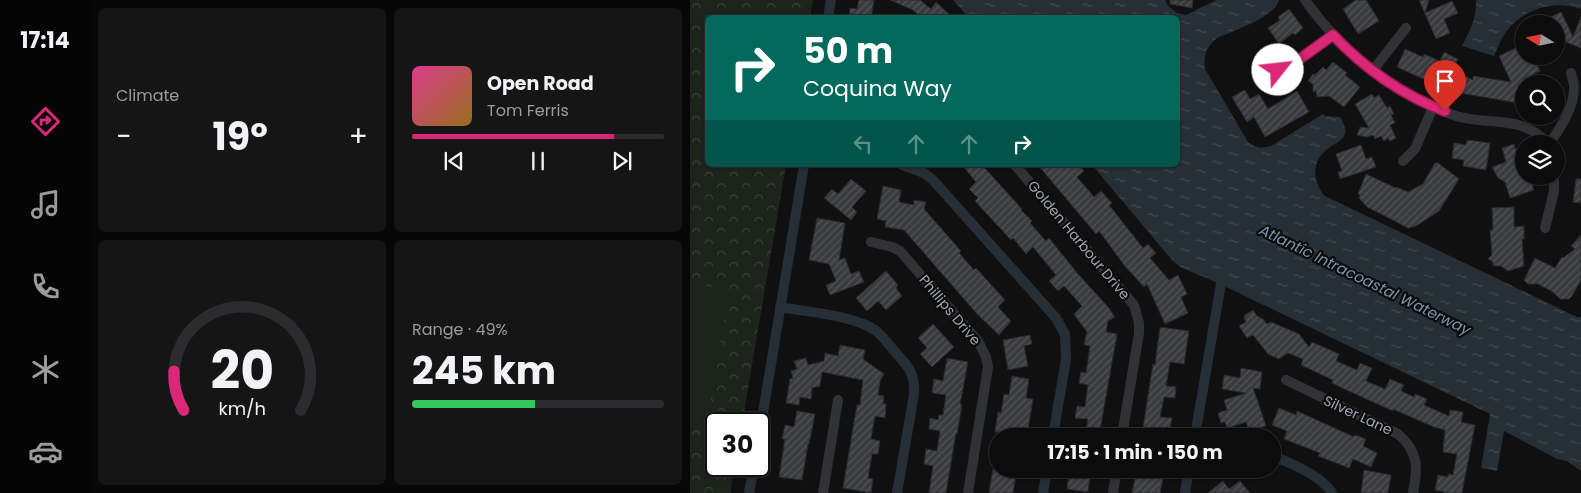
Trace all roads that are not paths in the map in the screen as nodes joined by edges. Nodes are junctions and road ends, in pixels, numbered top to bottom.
1 (1304, 0) edge
2 (1406, 28) dead end
3 (1333, 35) junction
4 (1278, 70) dead end
5 (1373, 70) junction
6 (1571, 73) dead end
7 (1434, 107) junction
8 (1539, 135) edge
9 (1554, 135) edge
10 (1404, 161) dead end
11 (1017, 167) edge
12 (1554, 185) edge
13 (1545, 228) dead end
14 (871, 242) dead end
15 (1286, 380) dead end
16 (838, 400) dead end
17 (1123, 428) edge
18 (1116, 478) edge
19 (823, 493) edge
20 (968, 493) edge
21 (1113, 493) edge
22 (1413, 493) edge

1 - 3 street
2 - 5 street
3 - 4 street
3 - 5 street
5 - 7 street
6 - 9 street
7 - 8 street
7 - 10 street
11 - 17 street, Golden Harbour Drive
12 - 13 street
14 - 20 street, Phillips Drive
15 - 22 street, Silver Lane
16 - 19 street
18 - 21 street

